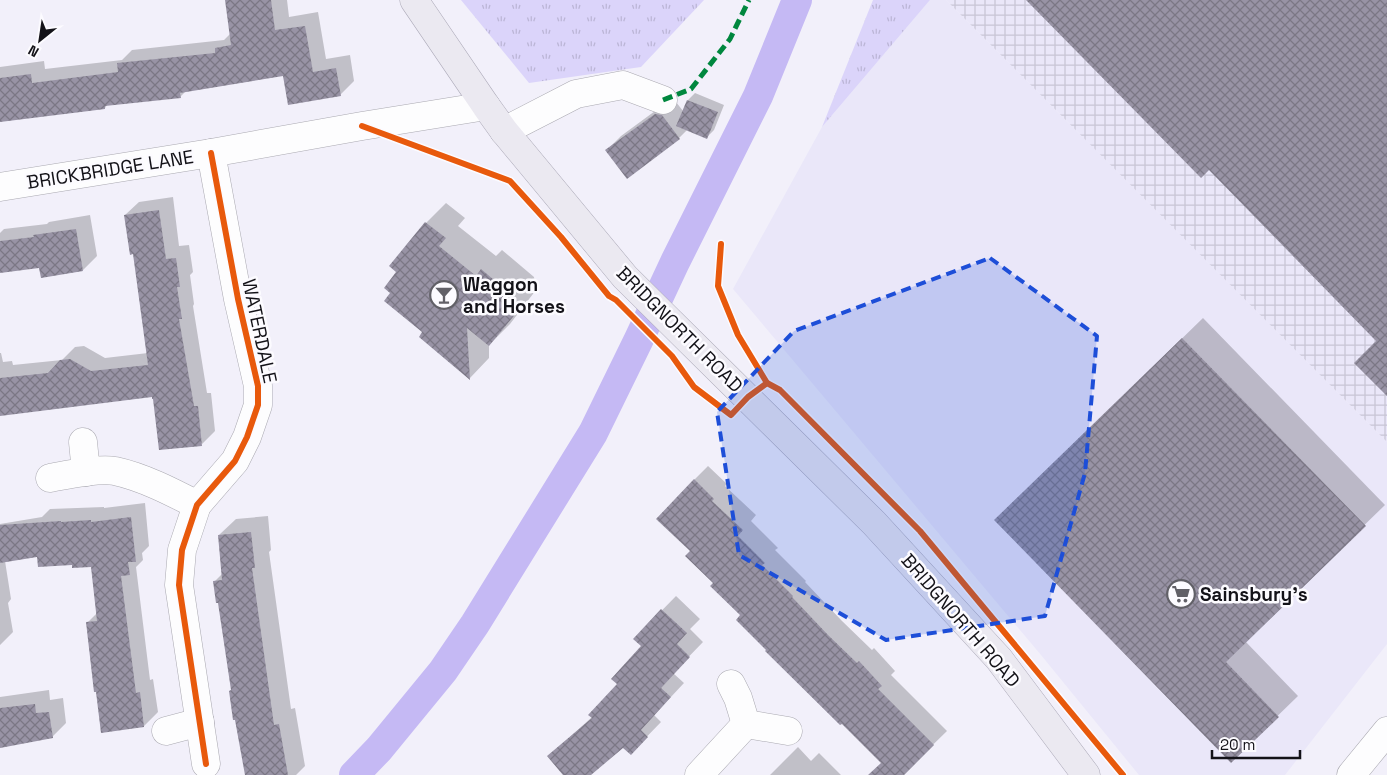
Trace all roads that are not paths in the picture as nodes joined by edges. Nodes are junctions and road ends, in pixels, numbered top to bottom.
1 (414, 0) edge
2 (663, 100) dead end
3 (486, 106) junction
4 (504, 131) junction
5 (211, 154) junction
6 (0, 187) edge
7 (83, 442) dead end
8 (86, 472) junction
9 (50, 478) dead end
10 (197, 505) junction
11 (731, 684) dead end
12 (200, 722) junction
13 (746, 724) junction
14 (166, 731) dead end
15 (1387, 731) edge
16 (788, 732) dead end
17 (206, 764) dead end
18 (699, 775) edge
19 (1086, 775) edge
20 (1351, 775) edge

1 - 3 main road, BRIDGNORTH ROAD
2 - 4 street
3 - 4 main road, BRIDGNORTH ROAD
3 - 5 street, BRICKBRIDGE LANE
4 - 19 main road, BRIDGNORTH ROAD
5 - 6 street, BRICKBRIDGE LANE
5 - 10 street, WATERDALE
7 - 8 street
8 - 9 street
8 - 10 street
10 - 12 street, WATERDALE
11 - 13 street
12 - 14 street
12 - 17 street, WATERDALE
13 - 16 street
13 - 18 street
15 - 20 street

